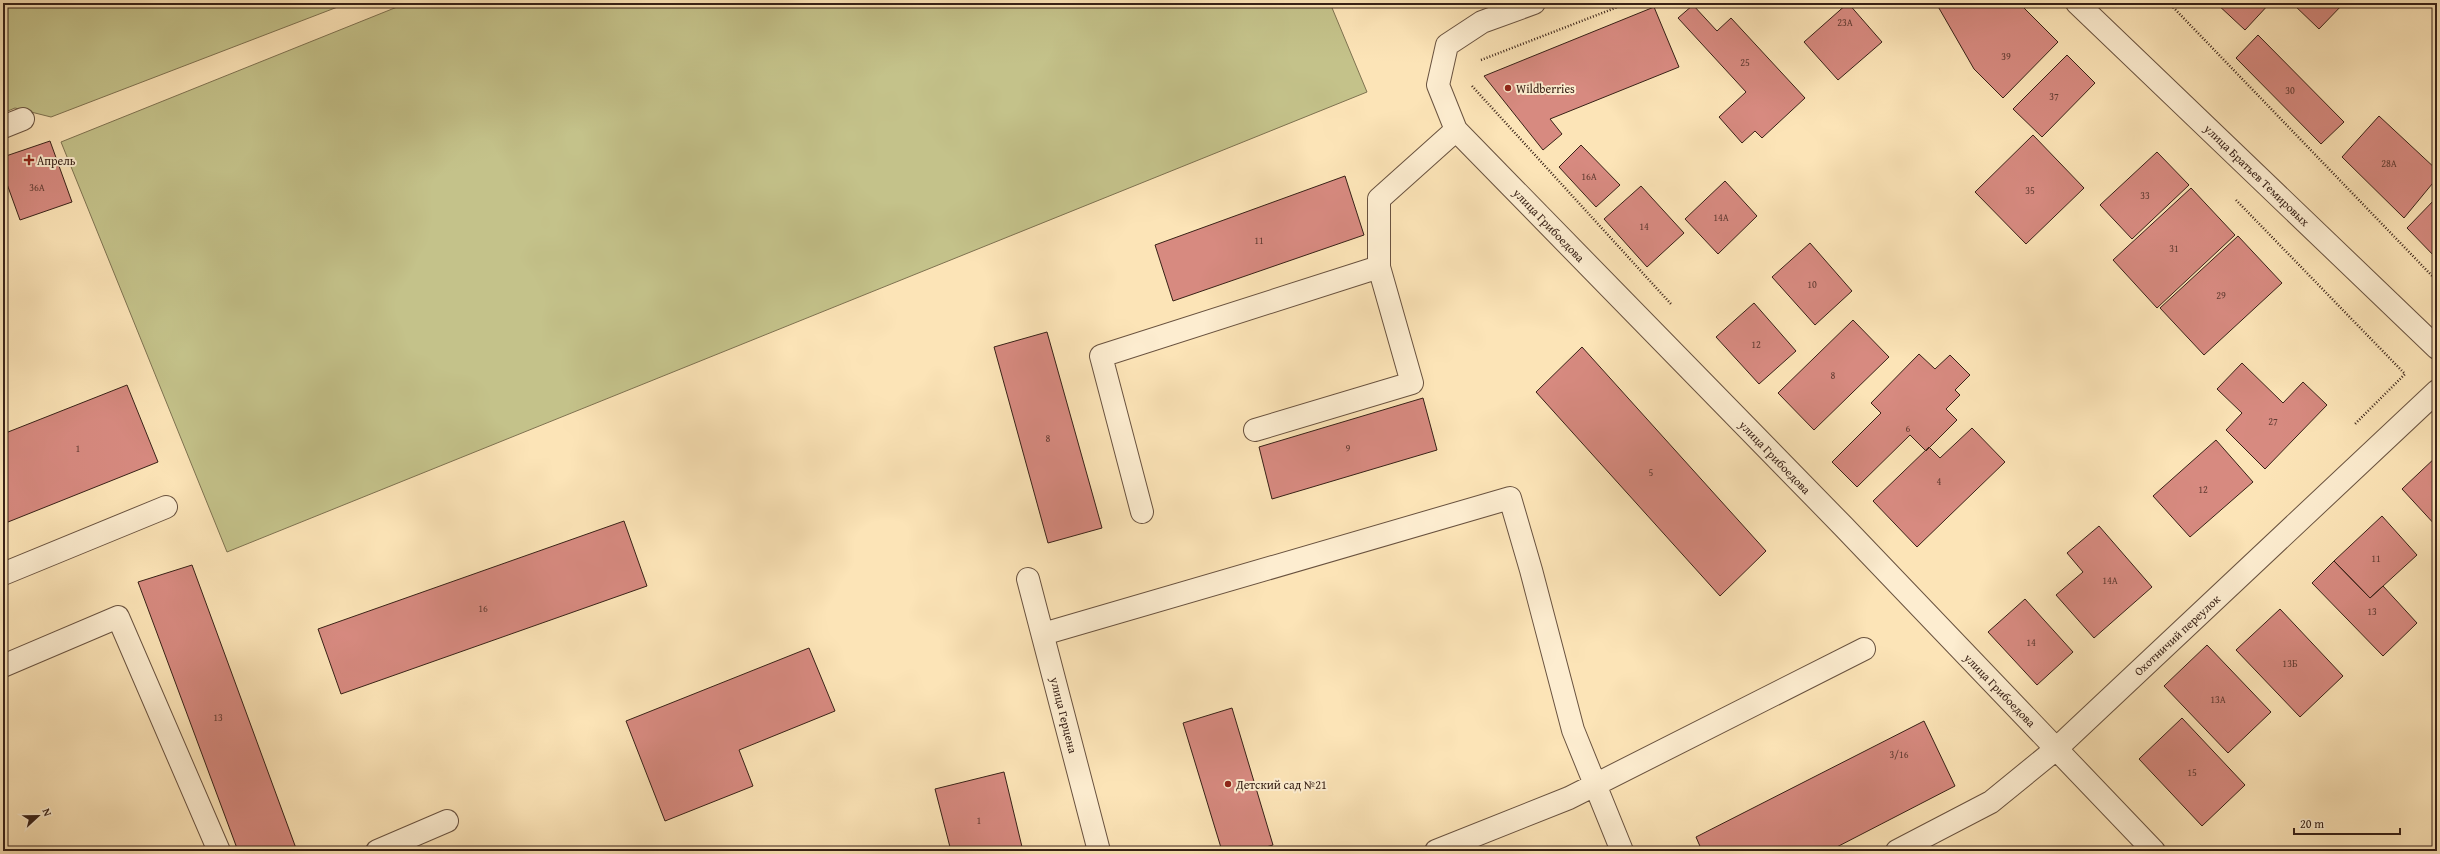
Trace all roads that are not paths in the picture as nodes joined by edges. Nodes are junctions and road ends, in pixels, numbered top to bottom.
1 (1534, 3) edge
2 (2077, 3) edge
3 (1456, 130) junction
4 (1379, 266) junction
5 (2437, 348) edge
6 (2437, 391) edge
7 (1255, 430) dead end
8 (166, 507) dead end
9 (1142, 512) dead end
10 (3, 574) edge
11 (1028, 579) dead end
12 (1043, 634) junction
13 (1864, 649) dead end
14 (3, 666) edge
15 (2056, 749) junction
16 (1595, 786) junction
17 (447, 821) dead end
18 (219, 851) edge
19 (377, 851) edge
20 (1099, 851) edge
21 (1436, 851) edge
22 (1622, 851) edge
23 (1897, 851) edge
24 (2154, 851) edge

1 - 3 street, улица Грибоедова
2 - 5 street, улица Братьев Темировых
3 - 4 street
3 - 15 street, улица Грибоедова
4 - 7 street
4 - 9 street
6 - 15 street, Охотничий переулок
8 - 10 street
11 - 12 street, улица Герцена
12 - 16 street
12 - 20 street, улица Герцена
13 - 16 street
14 - 18 street
15 - 23 street, Охотничий переулок
15 - 24 street, улица Грибоедова
16 - 21 street
16 - 22 street
17 - 19 street

